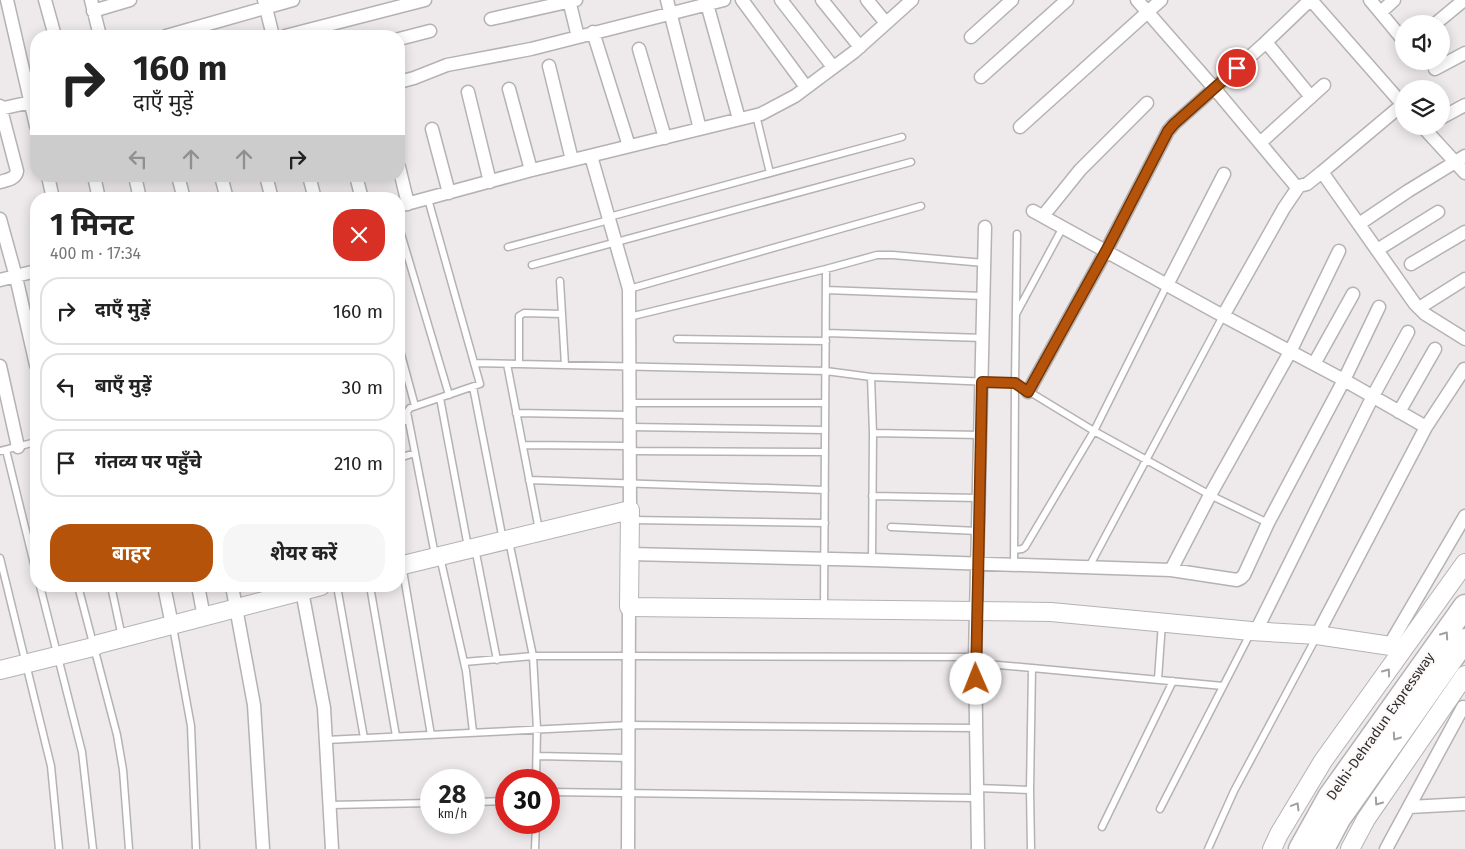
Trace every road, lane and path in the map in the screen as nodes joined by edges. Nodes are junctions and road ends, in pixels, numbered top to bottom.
1 (7, 0) edge
2 (45, 0) edge
3 (130, 0) edge
4 (293, 0) edge
5 (424, 0) edge
6 (572, 0) edge
7 (667, 0) edge
8 (724, 0) edge
9 (742, 0) edge
10 (781, 0) edge
11 (822, 0) edge
12 (867, 0) edge
13 (1012, 0) edge
14 (1067, 0) edge
15 (1136, 0) edge
16 (1161, 0) edge
17 (1370, 0) edge
18 (1394, 0) edge
19 (1464, 0) edge
20 (910, 1) edge
21 (1315, 1) edge
22 (265, 4) edge
23 (707, 4) junction
24 (92, 5) edge
25 (1147, 12) junction
26 (1381, 12) junction
27 (670, 14) junction
28 (1446, 15) edge
29 (491, 20) dead end
30 (886, 23) junction
31 (53, 30) edge
32 (98, 30) edge
33 (185, 30) edge
34 (272, 30) edge
35 (308, 30) edge
36 (1395, 30) edge
37 (430, 31) dead end
38 (593, 32) junction
39 (405, 37) edge
40 (578, 37) junction
41 (971, 37) dead end
42 (1266, 42) junction
43 (860, 47) junction
44 (639, 49) dead end
45 (1465, 53) edge
46 (1450, 61) edge
47 (549, 66) dead end
48 (833, 67) junction
49 (981, 77) dead end
50 (405, 80) edge
51 (1324, 85) dead end
52 (806, 87) junction
53 (1214, 88) junction
54 (509, 89) dead end
55 (468, 92) dead end
56 (1395, 96) edge
57 (1311, 97) junction
58 (30, 98) edge
59 (30, 102) edge
60 (1147, 103) dead end
61 (1465, 105) edge
62 (0, 108) edge
63 (1395, 112) edge
64 (1450, 113) edge
65 (756, 115) junction
66 (738, 120) junction
67 (1020, 127) dead end
68 (432, 129) dead end
69 (700, 129) junction
70 (1432, 135) edge
71 (665, 138) junction
72 (902, 138) dead end
73 (1260, 143) junction
74 (629, 146) junction
75 (591, 156) junction
76 (1460, 159) edge
77 (572, 160) junction
78 (910, 162) dead end
79 (531, 170) junction
80 (1322, 172) junction
81 (770, 173) junction
82 (1224, 174) dead end
83 (1465, 174) edge
84 (0, 182) edge
85 (490, 182) junction
86 (1299, 186) junction
87 (449, 193) junction
88 (428, 199) junction
89 (405, 205) edge
90 (921, 206) dead end
91 (1438, 212) dead end
92 (0, 219) edge
93 (609, 219) junction
94 (1360, 224) junction
95 (985, 227) dead end
96 (1063, 227) junction
97 (1465, 232) edge
98 (1018, 234) dead end
99 (616, 242) junction
100 (405, 246) edge
101 (508, 247) dead end
102 (1377, 250) junction
103 (1106, 251) junction
104 (1339, 251) dead end
105 (984, 263) junction
106 (1411, 264) dead end
107 (532, 265) dead end
108 (826, 269) junction
109 (30, 273) edge
110 (16, 277) junction
111 (1465, 279) edge
112 (0, 280) edge
113 (560, 281) dead end
114 (1168, 285) junction
115 (629, 289) junction
116 (826, 290) junction
117 (1352, 294) dead end
118 (983, 296) junction
119 (1379, 307) dead end
120 (1419, 308) junction
121 (562, 314) junction
122 (1016, 315) junction
123 (1223, 316) junction
124 (629, 317) junction
125 (1408, 332) dead end
126 (826, 333) junction
127 (982, 338) junction
128 (30, 339) edge
129 (677, 339) dead end
130 (1465, 339) edge
131 (826, 341) junction
132 (1435, 349) dead end
133 (1290, 352) junction
134 (474, 363) junction
135 (507, 364) junction
136 (518, 364) junction
137 (1314, 364) junction
138 (564, 365) junction
139 (0, 366) edge
140 (629, 366) junction
141 (405, 368) edge
142 (1464, 369) dead end
143 (826, 370) junction
144 (871, 377) junction
145 (1344, 380) junction
146 (982, 382) junction
147 (1015, 383) junction
148 (473, 387) junction
149 (1028, 392) junction
150 (449, 395) junction
151 (1373, 396) junction
152 (440, 398) junction
153 (826, 403) junction
154 (416, 406) junction
155 (1399, 412) junction
156 (516, 413) junction
157 (630, 415) junction
158 (408, 420) junction
159 (405, 421) edge
160 (1426, 427) junction
161 (825, 430) junction
162 (1094, 431) junction
163 (873, 433) junction
164 (980, 434) junction
165 (30, 444) edge
166 (523, 445) junction
167 (630, 448) junction
168 (8, 449) edge
169 (415, 452) junction
170 (825, 452) junction
171 (405, 456) edge
172 (1146, 460) junction
173 (529, 480) junction
174 (630, 483) junction
175 (825, 490) junction
176 (1210, 495) junction
177 (872, 496) junction
178 (979, 498) junction
179 (630, 515) junction
180 (1465, 516) edge
181 (825, 523) junction
182 (1268, 523) junction
183 (891, 528) dead end
184 (978, 531) junction
185 (539, 532) junction
186 (506, 540) junction
187 (30, 546) edge
188 (472, 548) junction
189 (1014, 550) junction
190 (630, 554) junction
191 (438, 556) junction
192 (0, 558) edge
193 (824, 559) junction
194 (872, 560) junction
195 (1465, 563) edge
196 (405, 564) edge
197 (978, 564) junction
198 (1014, 565) junction
199 (1089, 567) junction
200 (1171, 570) junction
201 (405, 588) edge
202 (41, 592) edge
203 (79, 592) edge
204 (112, 592) edge
205 (165, 592) edge
206 (199, 592) edge
207 (233, 592) edge
208 (288, 592) edge
209 (303, 592) edge
210 (338, 592) edge
211 (371, 592) edge
212 (1465, 606) edge
213 (629, 607) junction
214 (236, 608) junction
215 (824, 609) junction
216 (977, 612) junction
217 (204, 617) junction
218 (1162, 622) junction
219 (172, 625) junction
220 (1254, 631) junction
221 (1318, 635) junction
222 (122, 638) junction
223 (1465, 640) edge
224 (1397, 646) junction
225 (93, 647) junction
226 (57, 655) junction
227 (533, 656) junction
228 (629, 656) junction
229 (497, 660) junction
230 (975, 660) junction
231 (464, 662) junction
232 (26, 664) junction
233 (1032, 668) junction
234 (0, 670) edge
235 (1465, 675) edge
236 (1158, 679) junction
237 (1173, 681) junction
238 (1223, 686) junction
239 (1459, 705) edge
240 (629, 725) junction
241 (976, 728) junction
242 (537, 729) junction
243 (473, 732) junction
244 (431, 735) junction
245 (396, 736) junction
246 (364, 738) junction
247 (326, 740) junction
248 (537, 756) junction
249 (629, 758) junction
250 (536, 769) edge
251 (1030, 790) junction
252 (560, 792) edge
253 (628, 793) junction
254 (977, 793) junction
255 (420, 803) edge
256 (1465, 804) edge
257 (330, 805) junction
258 (1409, 808) junction
259 (1160, 809) dead end
260 (1102, 827) dead end
261 (536, 834) edge
262 (58, 849) edge
263 (92, 849) edge
264 (129, 849) edge
265 (196, 849) edge
266 (263, 849) edge
267 (332, 849) edge
268 (535, 849) edge
269 (628, 849) edge
270 (978, 849) edge
271 (1031, 849) edge
272 (1208, 849) edge
273 (1272, 849) edge
274 (1300, 849) edge
275 (1323, 849) edge
276 (1350, 849) edge
277 (1386, 849) edge

1 - 58 street
2 - 31 street
3 - 24 street
4 - 22 street
5 - 35 street
6 - 29 street
6 - 40 street
7 - 27 street
8 - 23 street
9 - 52 street
10 - 48 street
11 - 43 street
12 - 30 street
13 - 41 street
14 - 49 street
15 - 25 street
16 - 25 street
17 - 26 street
18 - 26 street
19 - 28 street
20 - 30 street
21 - 42 street
21 - 56 street
22 - 33 street
22 - 34 street
23 - 27 street
23 - 66 street
24 - 32 street
25 - 53 street
25 - 67 street
26 - 36 street
27 - 38 street
27 - 69 street
30 - 43 street
37 - 39 street
38 - 40 street
38 - 74 street
40 - 50 street
42 - 53 street
42 - 57 street
43 - 48 street
44 - 71 street
45 - 46 street
47 - 77 street
48 - 52 street
51 - 57 street
52 - 65 street
53 - 73 street
53 - 103 street
54 - 79 street
55 - 85 street
57 - 73 street
59 - 62 street
60 - 96 street
61 - 64 street
62 - 84 street
63 - 80 street
65 - 66 street
65 - 81 lane
66 - 69 street
68 - 87 street
69 - 71 street
70 - 76 street
71 - 74 street
72 - 81 lane
73 - 86 street
74 - 75 street
75 - 77 street
75 - 93 street
76 - 83 street
76 - 94 street
77 - 79 street
78 - 99 lane
79 - 85 street
80 - 86 street
80 - 94 street
81 - 93 lane
82 - 114 street
85 - 87 street
86 - 123 street
87 - 88 street
88 - 89 street
88 - 134 lane
90 - 115 lane
91 - 102 street
92 - 110 street
93 - 99 street
93 - 101 lane
94 - 102 street
95 - 105 street
96 - 103 street
96 - 122 lane
97 - 106 street
98 - 122 lane
99 - 107 lane
99 - 115 street
100 - 150 lane
102 - 120 street
103 - 114 street
103 - 149 street
104 - 133 street
105 - 108 lane
105 - 118 street
108 - 116 lane
108 - 124 lane
109 - 110 street
110 - 112 street
110 - 128 street
111 - 120 street
113 - 121 lane
114 - 123 street
114 - 162 lane
115 - 124 street
116 - 118 lane
116 - 126 lane
117 - 137 street
118 - 127 street
119 - 145 street
120 - 130 street
121 - 136 lane
121 - 138 lane
122 - 147 lane
123 - 133 street
123 - 172 lane
124 - 140 street
125 - 151 street
126 - 127 lane
126 - 131 lane
127 - 146 street
129 - 131 lane
131 - 143 lane
132 - 155 street
133 - 137 street
133 - 176 street
134 - 135 lane
134 - 148 lane
135 - 136 lane
135 - 156 lane
136 - 138 lane
137 - 145 street
138 - 140 lane
139 - 168 street
140 - 143 lane
140 - 157 street
141 - 154 lane
142 - 160 street
143 - 144 lane
143 - 153 lane
144 - 146 lane
144 - 163 lane
145 - 151 street
145 - 182 street
146 - 147 lane
146 - 164 street
147 - 149 lane
147 - 189 lane
148 - 150 lane
148 - 186 lane
149 - 162 lane
150 - 152 lane
151 - 155 street
151 - 220 street
152 - 154 lane
152 - 188 lane
153 - 157 lane
153 - 161 lane
154 - 158 lane
155 - 160 street
156 - 157 lane
156 - 166 lane
157 - 161 lane
157 - 167 street
158 - 159 lane
158 - 169 lane
160 - 221 street
161 - 170 lane
162 - 172 lane
162 - 189 lane
163 - 164 lane
163 - 177 lane
164 - 178 street
165 - 168 lane
166 - 167 lane
166 - 173 lane
167 - 170 lane
167 - 174 street
168 - 187 lane
169 - 171 lane
169 - 191 lane
170 - 175 lane
172 - 176 lane
172 - 199 lane
173 - 174 lane
173 - 185 lane
174 - 175 lane
174 - 179 street
175 - 181 lane
176 - 182 lane
176 - 200 street
177 - 178 lane
177 - 194 lane
178 - 184 street
179 - 181 lane
179 - 185 street
179 - 190 street
180 - 224 street
181 - 193 lane
182 - 200 street
183 - 184 lane
184 - 197 street
185 - 186 street
186 - 188 street
186 - 227 lane
188 - 191 street
188 - 229 lane
189 - 198 lane
190 - 193 street
190 - 213 street
191 - 196 street
191 - 231 lane
192 - 232 lane
193 - 194 street
193 - 215 lane
194 - 197 street
195 - 224 street
197 - 198 street
197 - 216 street
198 - 199 street
199 - 200 street
201 - 244 lane
202 - 226 lane
203 - 225 lane
204 - 222 lane
205 - 219 street
206 - 217 street
207 - 214 street
208 - 214 street
209 - 247 street
210 - 246 lane
211 - 245 lane
274 -> 212 highway, Delhi-Dehradun Expressway
213 - 215 street
213 - 228 street
214 - 217 street
214 - 266 street
215 - 216 street
216 - 218 street
216 - 230 street
217 - 219 street
218 - 220 street
218 - 236 lane
219 - 222 street
219 - 265 lane
220 - 221 street
220 - 238 lane
221 - 224 street
221 - 272 lane
222 - 225 street
223 -> 275 highway, Delhi-Dehradun Expressway
273 -> 224 street
225 - 226 street
225 - 264 lane
226 - 232 street
226 - 263 lane
227 - 228 lane
227 - 229 lane
227 - 242 lane
228 - 230 lane
228 - 240 street
229 - 231 lane
230 - 233 lane
230 - 241 street
231 - 243 lane
232 - 234 street
232 - 262 lane
233 - 236 lane
233 - 251 lane
235 - 239 street
236 - 237 lane
237 - 238 lane
237 - 260 lane
238 - 259 lane
239 - 258 street
239 -> 276 street
240 - 241 lane
240 - 242 lane
240 - 249 street
241 - 254 street
242 - 243 lane
242 - 248 lane
243 - 244 lane
244 - 245 lane
245 - 246 lane
246 - 247 lane
247 - 257 street
248 - 249 lane
248 - 250 lane
249 - 253 street
251 - 254 lane
251 - 271 lane
252 - 253 lane
253 - 254 lane
253 - 269 street
254 - 270 street
255 - 257 lane
256 - 258 street
257 - 267 street
258 - 277 street
261 - 268 lane

